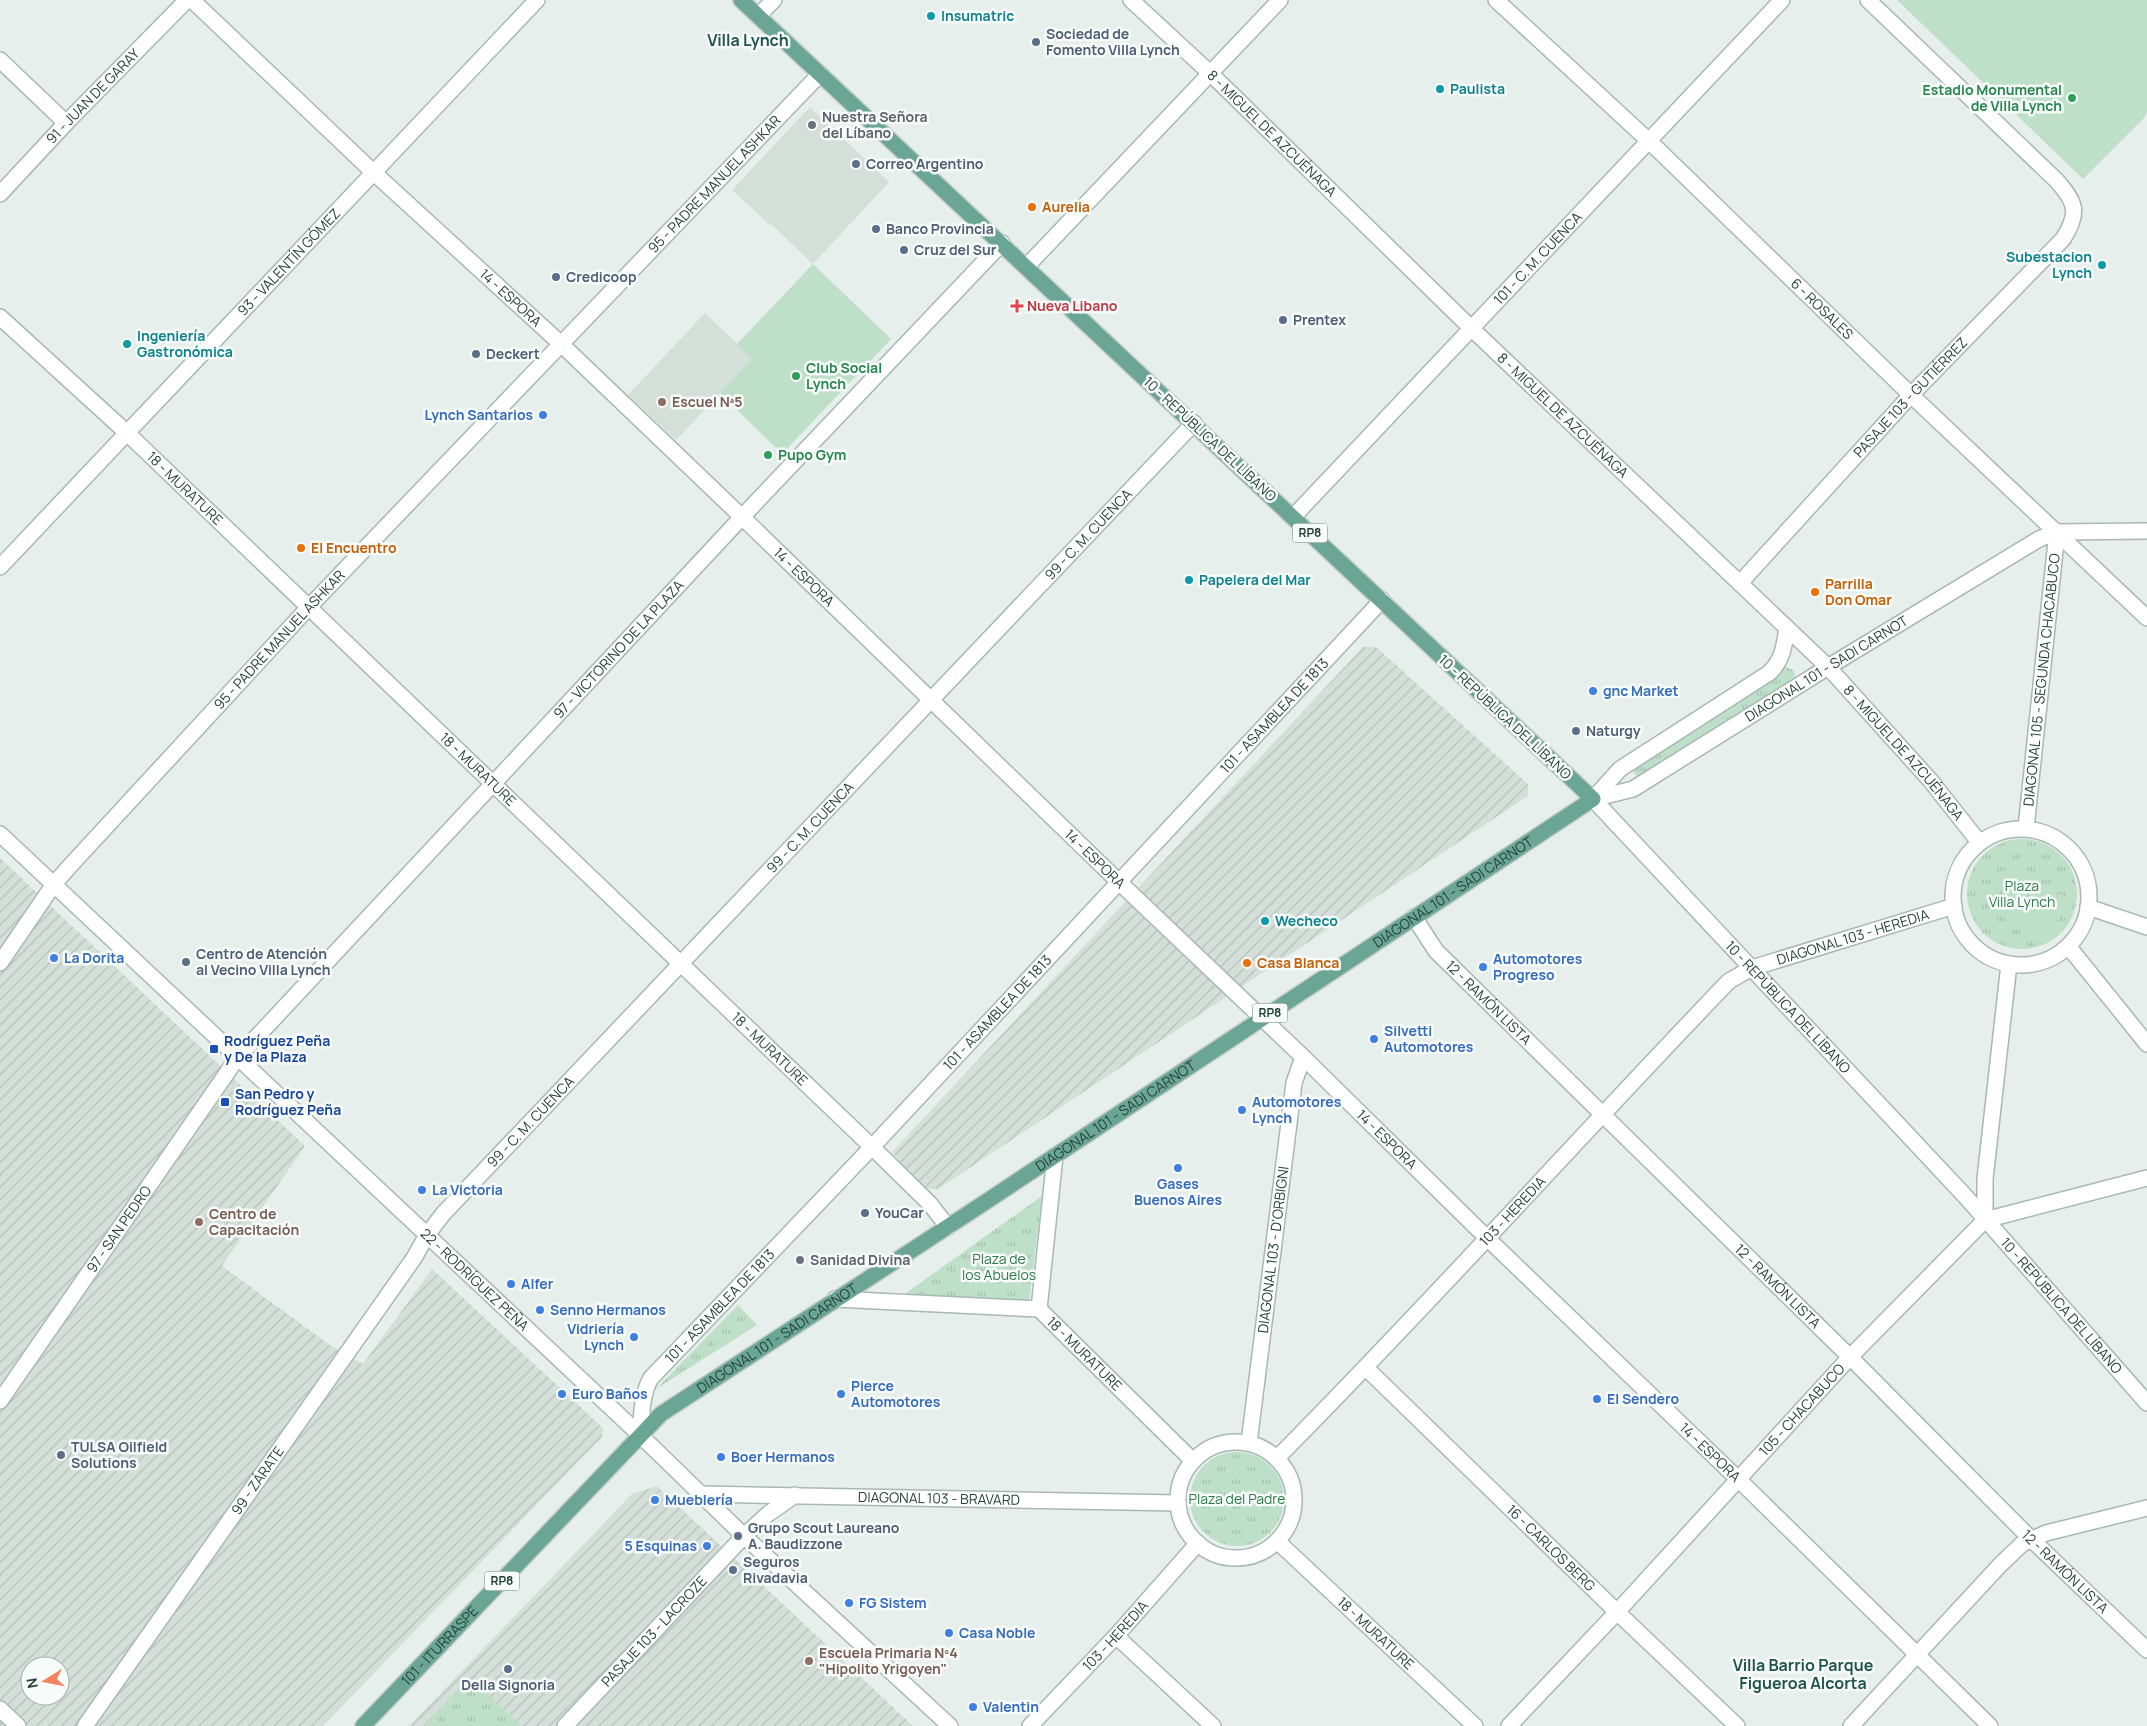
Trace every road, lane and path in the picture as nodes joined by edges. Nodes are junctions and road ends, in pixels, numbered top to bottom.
1 (187, 0) edge
2 (192, 0) edge
3 (537, 0) edge
4 (741, 0) edge
5 (774, 0) edge
6 (1131, 0) edge
7 (1280, 0) edge
8 (1496, 0) edge
9 (1782, 0) edge
10 (1868, 0) edge
11 (758, 16) junction
12 (0, 60) edge
13 (820, 74) junction
14 (1211, 74) junction
15 (66, 123) junction
16 (1649, 141) junction
17 (372, 172) junction
18 (0, 194) edge
19 (1002, 243) junction
20 (1027, 266) junction
21 (0, 317) edge
22 (1472, 329) junction
23 (560, 343) junction
24 (1910, 395) junction
25 (1194, 423) junction
26 (126, 432) junction
27 (742, 517) junction
28 (1293, 517) junction
29 (2147, 531) edge
30 (2057, 532) junction
31 (0, 567) edge
32 (1740, 583) junction
33 (1382, 600) junction
34 (308, 606) junction
35 (2147, 618) edge
36 (1787, 628) junction
37 (1828, 667) junction
38 (931, 700) junction
39 (492, 785) junction
40 (1593, 799) junction
41 (2026, 828) junction
42 (0, 834) edge
43 (1980, 842) junction
44 (1119, 882) junction
45 (54, 884) junction
46 (1954, 906) junction
47 (2088, 907) junction
48 (1414, 917) junction
49 (2147, 927) edge
50 (2068, 946) junction
51 (0, 962) edge
52 (2009, 964) junction
53 (681, 965) junction
54 (1752, 968) junction
55 (1262, 1018) junction
56 (2147, 1044) edge
57 (238, 1057) junction
58 (1303, 1057) junction
59 (1601, 1114) junction
60 (872, 1147) junction
61 (1055, 1156) junction
62 (2147, 1178) edge
63 (1985, 1220) junction
64 (948, 1227) junction
65 (427, 1234) junction
66 (1487, 1238) junction
67 (835, 1299) junction
68 (1039, 1309) junction
69 (1850, 1357) junction
70 (1366, 1368) junction
71 (0, 1401) edge
72 (2147, 1403) edge
73 (640, 1435) junction
74 (1249, 1443) junction
75 (1277, 1458) junction
76 (1193, 1461) junction
77 (1738, 1479) junction
78 (700, 1494) junction
79 (795, 1495) junction
80 (1178, 1503) junction
81 (2147, 1508) edge
82 (744, 1536) junction
83 (2030, 1539) junction
84 (1277, 1541) junction
85 (1198, 1543) junction
86 (1617, 1612) junction
87 (1116, 1636) junction
88 (2147, 1650) edge
89 (1918, 1654) junction
90 (0, 1709) edge
91 (18, 1726) edge
92 (85, 1726) edge
93 (363, 1726) edge
94 (564, 1726) edge
95 (950, 1726) edge
96 (1030, 1726) edge
97 (1213, 1726) edge
98 (1475, 1726) edge
99 (1509, 1726) edge
100 (1737, 1726) edge
101 (1851, 1726) edge
102 (1990, 1726) edge

1 - 15 street, 91 - JUAN DE GARAY
2 - 17 street, 14 - ESPORA
3 - 17 street, 93 - VALENTÍN GÓMEZ
4 - 11 main road, RP8
5 - 11 street
6 - 14 street, 8 - MIGUEL DE AZCUÉNAGA
7 - 14 street
8 - 16 street, 6 - ROSALES
9 - 16 street, 101 - C. M. CUENCA
10 - 24 street, PASAJE 103 - GUTIÉRREZ
11 - 13 main road, RP8
12 - 15 street
13 - 19 main road, 10 - REPÚBLICA DEL LÍBANO / RP8
13 - 23 street, 95 - PADRE MANUEL ASHKAR
14 - 20 street
14 - 22 street, 8 - MIGUEL DE AZCUÉNAGA
15 - 18 street, 91 - JUAN DE GARAY
16 - 22 street, 101 - C. M. CUENCA
16 - 24 street, 6 - ROSALES
17 - 23 street, 14 - ESPORA
17 - 26 street, 93 - VALENTÍN GÓMEZ
19 - 20 main road, 10 - REPÚBLICA DEL LÍBANO / RP8
19 - 27 street, 97 - VICTORINO DE LA PLAZA
20 - 25 main road, 10 - REPÚBLICA DEL LÍBANO / RP8
21 - 26 street, 18 - MURATURE
22 - 28 street, 101 - C. M. CUENCA
22 - 32 street, 8 - MIGUEL DE AZCUÉNAGA
23 - 27 street, 14 - ESPORA
23 - 34 street, 95 - PADRE MANUEL ASHKAR
24 - 30 street, 6 - ROSALES
24 - 32 street, PASAJE 103 - GUTIÉRREZ
25 - 28 main road, 10 - REPÚBLICA DEL LÍBANO / RP8
25 - 38 street, 99 - C. M. CUENCA
26 - 31 street, 93 - VALENTÍN GÓMEZ
26 - 34 street, 18 - MURATURE
27 - 38 street, 14 - ESPORA
27 - 39 street, 97 - VICTORINO DE LA PLAZA
28 - 33 main road, 10 - REPÚBLICA DEL LÍBANO / RP8
29 - 30 street
30 - 35 street, 6 - ROSALES
30 - 37 street, DIAGONAL 101 - SADI CARNOT
30 - 41 street, DIAGONAL 105 - SEGUNDA CHACABUCO
32 - 36 street, 8 - MIGUEL DE AZCUÉNAGA
33 - 40 main road, 10 - REPÚBLICA DEL LÍBANO / RP8
33 - 44 street, 101 - ASAMBLEA DE 1813
34 - 39 street, 18 - MURATURE
34 - 45 street, 95 - PADRE MANUEL ASHKAR
36 - 37 street, 8 - MIGUEL DE AZCUÉNAGA
36 - 40 street, DIAGONAL 101 - SADI CARNOT
37 - 40 street, DIAGONAL 101 - SADI CARNOT
37 - 43 street, 8 - MIGUEL DE AZCUÉNAGA
38 - 44 street, 14 - ESPORA
38 - 53 street, 99 - C. M. CUENCA
39 - 53 street, 18 - MURATURE
39 - 57 street, 97 - VICTORINO DE LA PLAZA
40 - 48 main road, DIAGONAL 101 - SADI CARNOT / RP8
40 - 54 street, 10 - REPÚBLICA DEL LÍBANO
41 - 43 street
41 - 47 street
42 - 45 street, 22 - RODRÍGUEZ PEÑA
43 - 46 street
44 - 55 street, 14 - ESPORA
44 - 60 street, 101 - ASAMBLEA DE 1813
45 - 51 street, 95 - PADRE MANUEL ASHKAR
45 - 57 street, 22 - RODRÍGUEZ PEÑA
46 - 52 street
46 - 54 street, DIAGONAL 103 - HEREDIA
47 - 49 street
47 - 50 street
48 - 55 main road, DIAGONAL 101 - SADI CARNOT / RP8
48 - 59 street, 12 - RAMÓN LISTA
50 - 52 street
50 - 56 street
52 - 63 street
53 - 60 street, 18 - MURATURE
53 - 65 street, 99 - C. M. CUENCA
54 - 59 street, 103 - HEREDIA
54 - 63 street, 10 - REPÚBLICA DEL LÍBANO
55 - 58 street, 14 - ESPORA
55 - 61 main road, DIAGONAL 101 - SADI CARNOT / RP8
57 - 65 street, 22 - RODRÍGUEZ PEÑA
57 - 71 street, 97 - SAN PEDRO
58 - 66 street, 14 - ESPORA
58 - 74 street, DIAGONAL 103 - D'ORBIGNI
59 - 66 street, 103 - HEREDIA
59 - 69 street, 12 - RAMÓN LISTA
60 - 64 street, 18 - MURATURE
60 - 73 street, 101 - ASAMBLEA DE 1813
61 - 64 main road, DIAGONAL 101 - SADI CARNOT / RP8
61 - 68 street, 18 - MURATURE
62 - 63 street
63 - 69 street, 105 - CHACABUCO
63 - 72 street, 10 - REPÚBLICA DEL LÍBANO
64 - 67 main road, DIAGONAL 101 - SADI CARNOT / RP8
65 - 73 street, 22 - RODRÍGUEZ PEÑA
65 - 92 street, 99 - ZÁRATE
66 - 70 street, 103 - HEREDIA
66 - 77 street, 14 - ESPORA
67 - 68 street, 18 - MURATURE
67 - 73 main road, DIAGONAL 101 - SADI CARNOT / RP8
68 - 76 street, 18 - MURATURE
69 - 77 street, 105 - CHACABUCO
69 - 83 street, 12 - RAMÓN LISTA
70 - 75 street, 103 - HEREDIA
70 - 86 street, 16 - CARLOS BERG
73 - 78 street, 22 - RODRÍGUEZ PEÑA
73 - 93 main road, 101 - ITURRASPE / RP8
74 - 75 street
74 - 76 street
75 - 84 street
76 - 80 street
77 - 86 street, 105 - CHACABUCO
77 - 89 street, 14 - ESPORA
78 - 79 street, DIAGONAL 103 - BRAVARD
78 - 82 street, 22 - RODRÍGUEZ PEÑA
79 - 80 street, DIAGONAL 103 - BRAVARD
79 - 82 street, PASAJE 103 - LACROZE
80 - 85 street
81 - 83 street
82 - 94 street, PASAJE 103 - LACROZE
82 - 95 street, 22 - RODRÍGUEZ PEÑA
83 - 88 street, 12 - RAMÓN LISTA
83 - 89 street
84 - 85 street
84 - 98 street, 18 - MURATURE
85 - 87 street, 103 - HEREDIA
86 - 99 street, 105 - CHACABUCO
86 - 100 street, 16 - CARLOS BERG
87 - 96 street, 103 - HEREDIA
87 - 97 street
89 - 101 street
89 - 102 street, 14 - ESPORA
90 - 91 street

